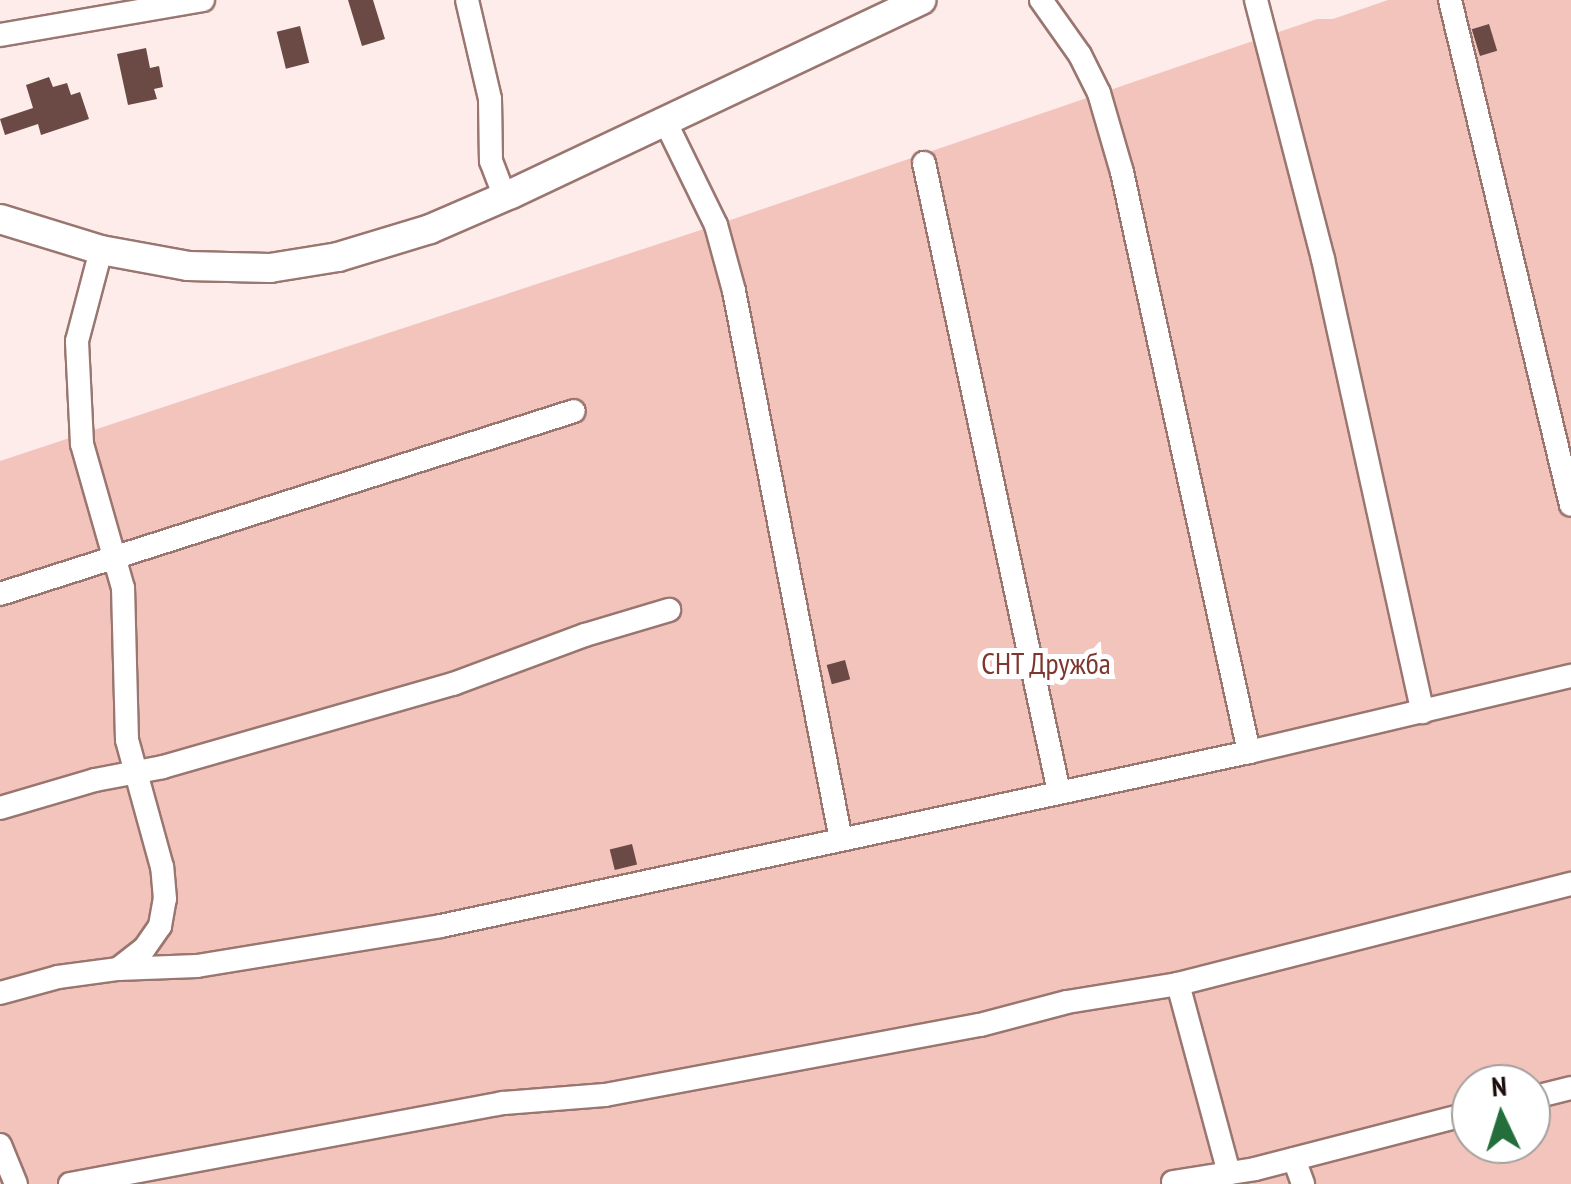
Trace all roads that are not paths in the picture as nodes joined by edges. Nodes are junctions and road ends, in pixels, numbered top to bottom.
1 (202, 0) edge
2 (468, 0) edge
3 (921, 0) edge
4 (1041, 0) edge
5 (1256, 0) edge
6 (1450, 0) edge
7 (0, 35) edge
8 (664, 121) junction
9 (924, 163) dead end
10 (505, 196) junction
11 (0, 219) edge
12 (100, 250) junction
13 (574, 411) dead end
14 (1571, 505) edge
15 (114, 557) junction
16 (0, 594) edge
17 (670, 610) dead end
18 (1571, 676) edge
19 (1424, 712) junction
20 (1249, 752) junction
21 (132, 772) junction
22 (1060, 792) junction
23 (0, 808) edge
24 (841, 840) junction
25 (1571, 884) edge
26 (118, 969) junction
27 (1178, 984) junction
28 (0, 993) edge
29 (1451, 1119) edge
30 (0, 1145) edge
31 (1294, 1158) junction
32 (1230, 1174) junction
33 (1173, 1182) dead end
34 (16, 1184) edge
35 (70, 1184) edge
36 (1303, 1184) edge

1 - 7 street
2 - 10 street
3 - 8 main road
4 - 20 street
5 - 19 street
6 - 14 street
8 - 10 main road
8 - 24 street
9 - 22 street
10 - 12 main road
11 - 12 main road
12 - 15 street
13 - 15 street
15 - 16 street
15 - 21 street
17 - 21 street
18 - 19 street
19 - 20 street
20 - 22 street
21 - 23 street
21 - 26 street
22 - 24 street
24 - 26 street
25 - 27 street
26 - 28 street
27 - 32 street
27 - 35 street
29 - 31 street
30 - 34 street
31 - 32 street
31 - 36 street
32 - 33 street

